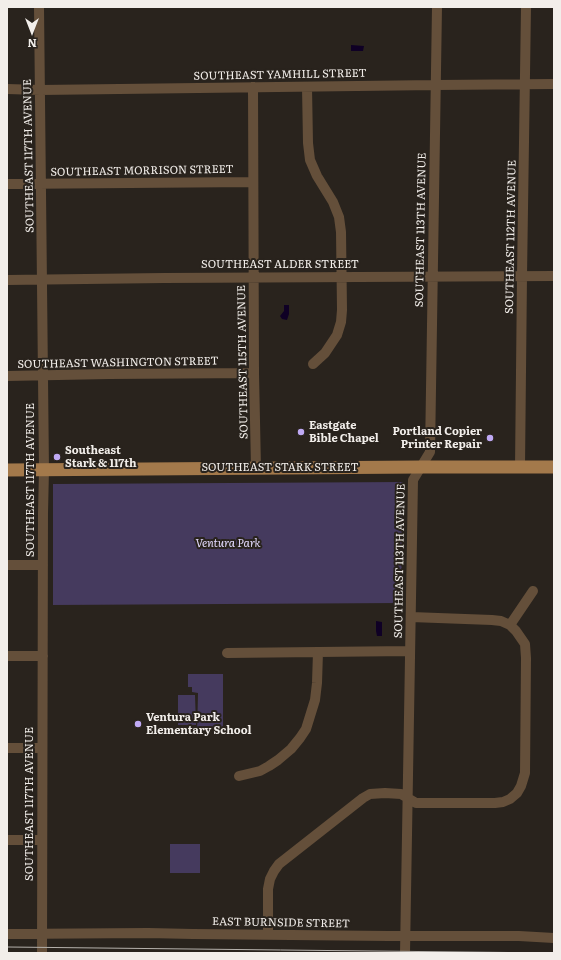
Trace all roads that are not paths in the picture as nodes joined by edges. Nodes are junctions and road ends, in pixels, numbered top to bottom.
1 (39, 7) edge
2 (437, 7) edge
3 (526, 7) edge
4 (525, 84) junction
5 (554, 84) edge
6 (436, 85) junction
7 (253, 87) junction
8 (307, 87) junction
9 (7, 89) edge
10 (40, 90) junction
11 (253, 182) junction
12 (7, 184) edge
13 (41, 184) junction
14 (433, 276) junction
15 (522, 276) junction
16 (554, 276) edge
17 (254, 277) junction
18 (342, 278) junction
19 (7, 280) edge
20 (42, 280) junction
21 (313, 364) dead end
22 (254, 373) junction
23 (7, 376) edge
24 (43, 376) junction
25 (422, 467) junction
26 (520, 467) junction
27 (554, 467) edge
28 (256, 468) junction
29 (7, 470) edge
30 (44, 470) junction
31 (7, 565) edge
32 (43, 565) junction
33 (533, 591) dead end
34 (411, 617) junction
35 (510, 625) junction
36 (410, 651) junction
37 (318, 652) junction
38 (227, 653) dead end
39 (7, 656) edge
40 (42, 656) junction
41 (7, 748) edge
42 (42, 748) junction
43 (239, 776) dead end
44 (408, 798) junction
45 (7, 840) edge
46 (42, 840) junction
47 (41, 933) junction
48 (7, 934) edge
49 (268, 935) junction
50 (405, 936) junction
51 (554, 938) edge
52 (42, 953) edge
53 (405, 953) edge

1 - 10 street, SOUTHEAST 117TH AVENUE
2 - 6 street, SOUTHEAST 113TH AVENUE
3 - 4 street, SOUTHEAST 112TH AVENUE
4 - 5 street, SOUTHEAST YAMHILL STREET
4 - 6 street, SOUTHEAST YAMHILL STREET
4 - 15 street, SOUTHEAST 112TH AVENUE
6 - 8 street, SOUTHEAST YAMHILL STREET
6 - 14 street, SOUTHEAST 113TH AVENUE
7 - 8 street, SOUTHEAST YAMHILL STREET
7 - 10 street, SOUTHEAST YAMHILL STREET
7 - 11 street, SOUTHEAST 115TH AVENUE
8 - 18 street
9 - 10 street, SOUTHEAST YAMHILL STREET
10 - 13 street, SOUTHEAST 117TH AVENUE
11 - 13 street, SOUTHEAST MORRISON STREET
11 - 17 street, SOUTHEAST 115TH AVENUE
12 - 13 street, SOUTHEAST MORRISON STREET
13 - 20 street, SOUTHEAST 117TH AVENUE
14 - 15 street, SOUTHEAST ALDER STREET
14 - 18 street, SOUTHEAST ALDER STREET
14 - 25 street, SOUTHEAST 113TH AVENUE
15 - 16 street, SOUTHEAST ALDER STREET
15 - 26 street, SOUTHEAST 112TH AVENUE
17 - 18 street, SOUTHEAST ALDER STREET
17 - 20 street, SOUTHEAST ALDER STREET
17 - 22 street, SOUTHEAST 115TH AVENUE
18 - 21 street
19 - 20 street, SOUTHEAST ALDER STREET
20 - 24 street, SOUTHEAST 117TH AVENUE
22 - 24 street, SOUTHEAST WASHINGTON STREET
22 - 28 street, SOUTHEAST 115TH AVENUE
23 - 24 street, SOUTHEAST WASHINGTON STREET
24 - 30 street, SOUTHEAST 117TH AVENUE
25 - 26 main road, SOUTHEAST STARK STREET
25 - 28 main road, SOUTHEAST STARK STREET
25 - 34 street, SOUTHEAST 113TH AVENUE
26 - 27 main road, SOUTHEAST STARK STREET
28 - 30 main road, SOUTHEAST STARK STREET
29 - 30 main road, SOUTHEAST STARK STREET
30 - 32 street, SOUTHEAST 117TH AVENUE
31 - 32 street
32 - 40 street, SOUTHEAST 117TH AVENUE
33 - 35 street
34 - 35 street
34 - 36 street, SOUTHEAST 113TH AVENUE
35 - 44 street
36 - 37 street
36 - 44 street, SOUTHEAST 113TH AVENUE
37 - 38 street
37 - 43 street
39 - 40 street
40 - 42 street, SOUTHEAST 117TH AVENUE
41 - 42 street
42 - 46 street, SOUTHEAST 117TH AVENUE
44 - 49 street
44 - 50 street, SOUTHEAST 113TH AVENUE
45 - 46 street
46 - 47 street, SOUTHEAST 117TH AVENUE
47 - 48 street, EAST BURNSIDE STREET
47 - 49 street, EAST BURNSIDE STREET
47 - 52 street, SOUTHEAST 117TH AVENUE
49 - 50 street, EAST BURNSIDE STREET
50 - 51 street, EAST BURNSIDE STREET
50 - 53 street, SOUTHEAST 113TH AVENUE

